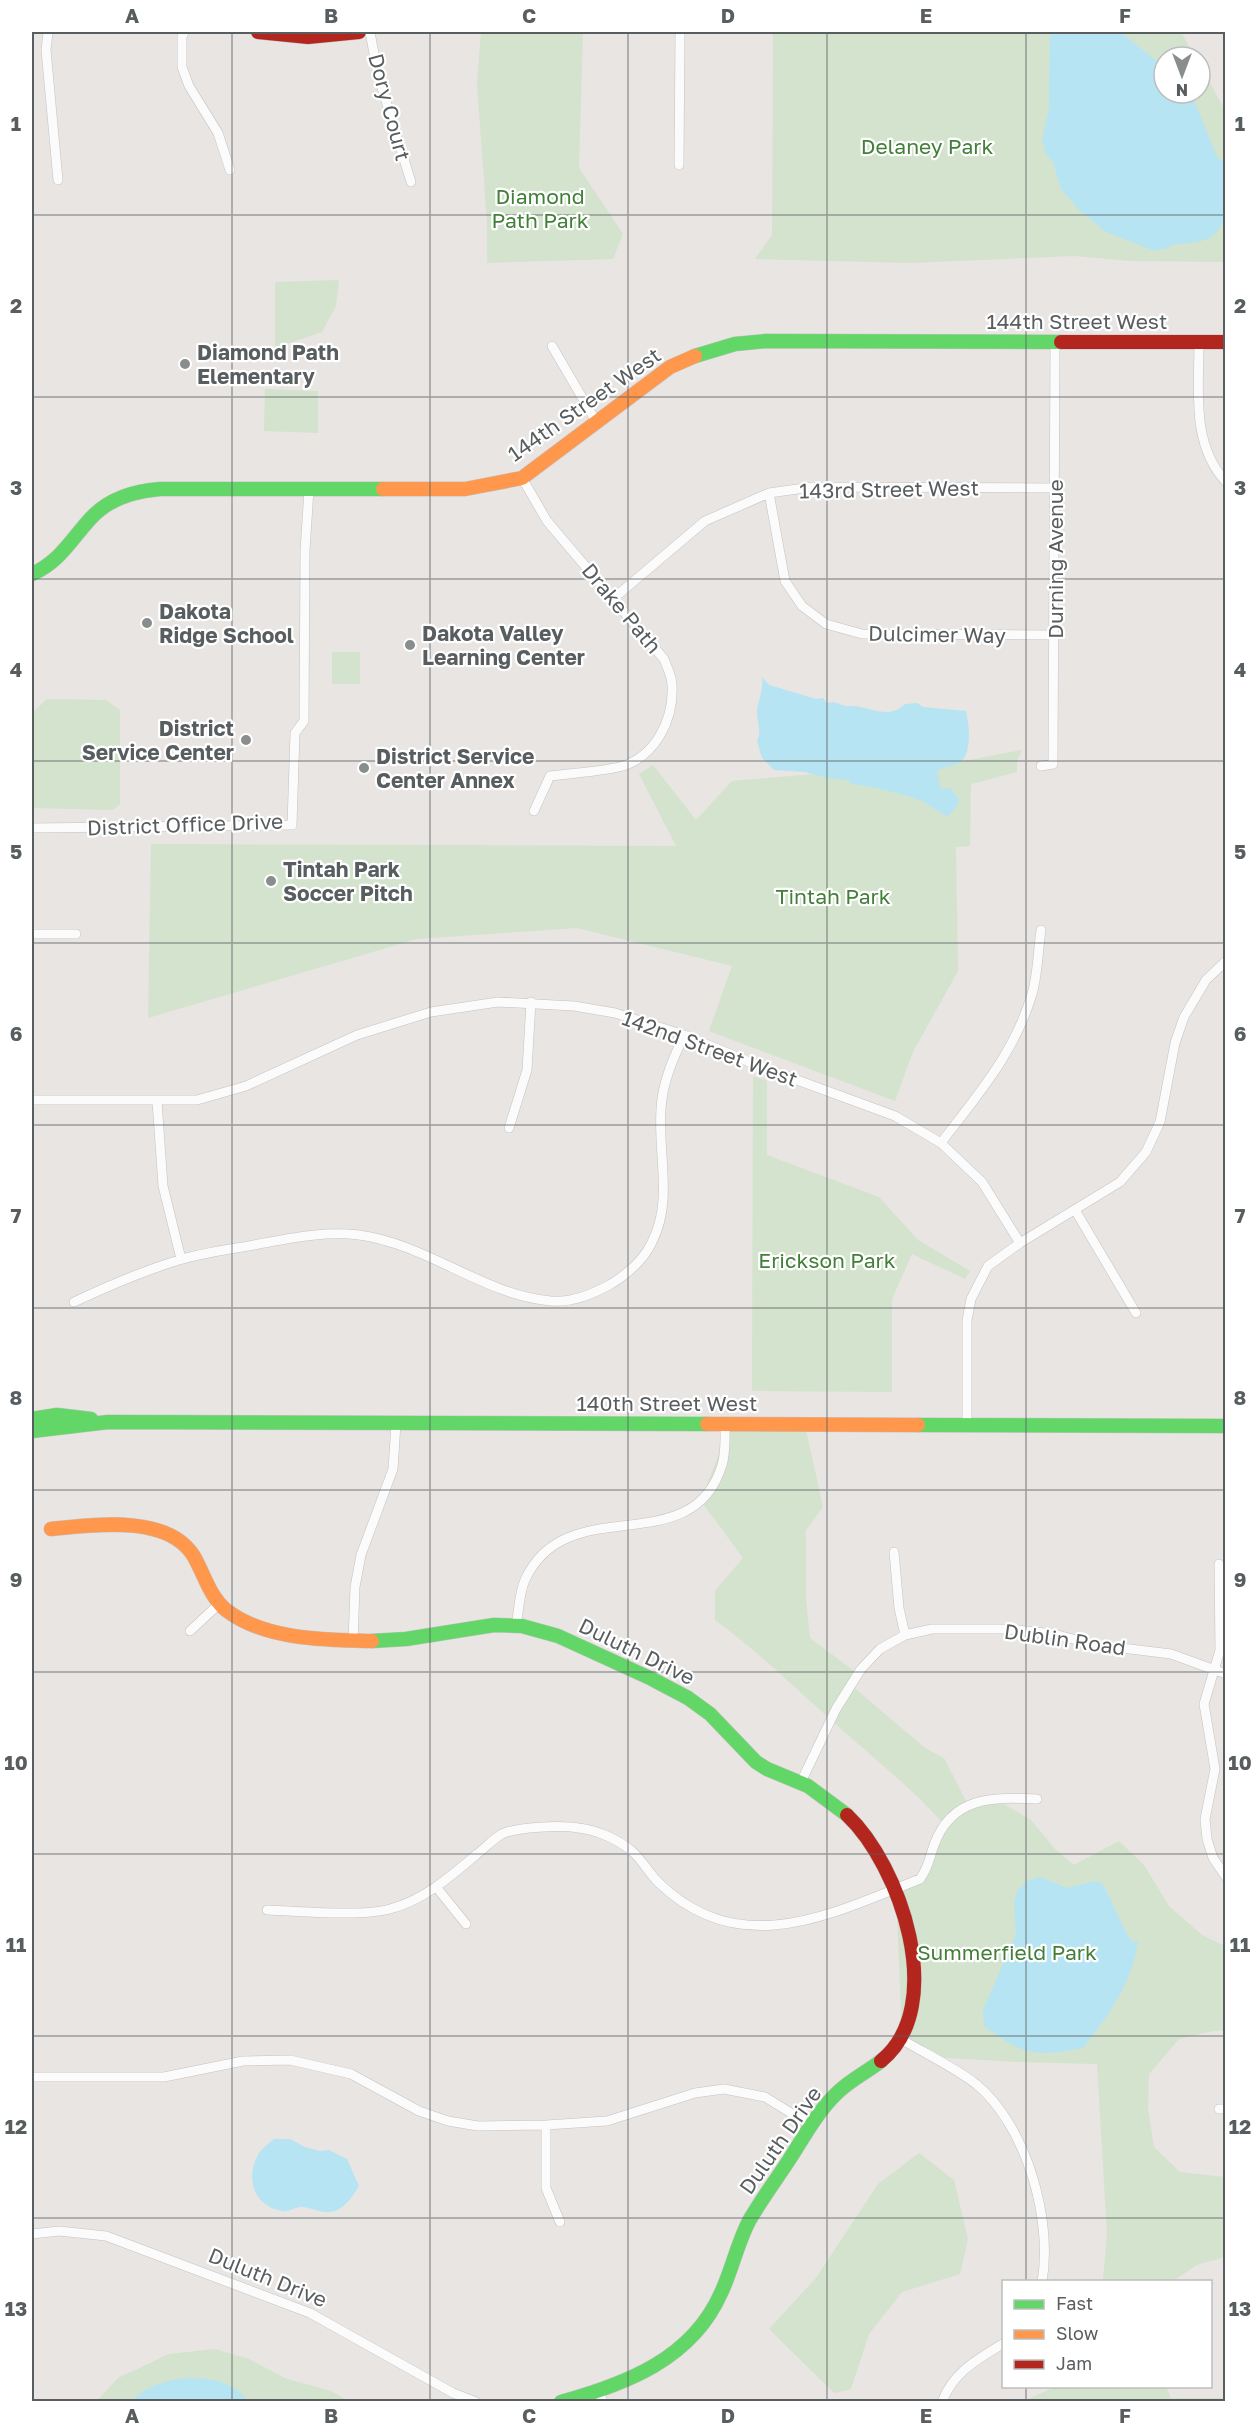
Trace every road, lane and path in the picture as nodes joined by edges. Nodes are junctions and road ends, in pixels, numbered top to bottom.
1 (48, 32) edge
2 (184, 32) edge
3 (258, 32) edge
4 (359, 32) edge
5 (370, 32) edge
6 (680, 32) edge
7 (680, 165) dead end
8 (230, 171) dead end
9 (58, 180) dead end
10 (411, 182) dead end
11 (1055, 342) junction
12 (1199, 342) junction
13 (1226, 342) edge
14 (552, 346) dead end
15 (597, 423) junction
16 (522, 478) junction
17 (1226, 482) edge
18 (1055, 488) junction
19 (309, 489) junction
20 (770, 493) junction
21 (32, 574) edge
22 (614, 598) junction
23 (1054, 635) junction
24 (1041, 766) dead end
25 (534, 812) dead end
26 (32, 828) edge
27 (1041, 930) dead end
28 (32, 934) edge
29 (76, 934) dead end
30 (1226, 961) edge
31 (531, 1002) junction
32 (684, 1035) junction
33 (32, 1100) edge
34 (158, 1101) junction
35 (509, 1128) dead end
36 (941, 1143) junction
37 (1075, 1210) junction
38 (1020, 1243) junction
39 (182, 1259) junction
40 (74, 1302) dead end
41 (1136, 1313) dead end
42 (32, 1419) edge
43 (108, 1422) junction
44 (396, 1424) junction
45 (725, 1424) junction
46 (967, 1426) junction
47 (1226, 1426) edge
48 (32, 1431) edge
49 (51, 1529) dead end
50 (894, 1552) dead end
51 (1219, 1564) dead end
52 (219, 1604) junction
53 (516, 1625) junction
54 (190, 1631) dead end
55 (906, 1635) junction
56 (353, 1641) junction
57 (1214, 1671) junction
58 (1226, 1674) edge
59 (801, 1782) junction
60 (1037, 1799) dead end
61 (1226, 1876) edge
62 (437, 1888) junction
63 (896, 1889) junction
64 (267, 1910) dead end
65 (466, 1924) dead end
66 (902, 2039) junction
67 (32, 2077) edge
68 (546, 2126) junction
69 (812, 2126) junction
70 (560, 2222) dead end
71 (32, 2234) edge
72 (1042, 2280) edge
73 (1002, 2344) edge
74 (453, 2393) junction
75 (601, 2397) edge
76 (447, 2402) edge
77 (476, 2402) edge
78 (561, 2402) edge
79 (942, 2402) edge

1 - 9 street
2 - 8 street
3 - 4 street
5 - 10 street, Dory Court
6 - 7 street
11 - 12 street, 144th Street West
11 - 15 street, 144th Street West
11 - 18 street, Durning Avenue
12 - 13 street, 144th Street West
12 - 17 street
14 - 15 street
15 - 16 street, 144th Street West
16 - 19 street, 144th Street West
16 - 22 street, Drake Path
18 - 20 street, 143rd Street West
18 - 23 street, Durning Avenue
19 - 21 street, 144th Street West
19 - 26 street, District Office Drive
20 - 22 street, 143rd Street West
20 - 23 street, Dulcimer Way
22 - 25 street, Drake Path
23 - 24 street, Durning Avenue
27 - 36 street
28 - 29 street
30 - 37 street
31 - 32 street, 142nd Street West
31 - 34 street, 142nd Street West
31 - 35 street
32 - 36 street, 142nd Street West
32 - 39 street
33 - 34 street, 142nd Street West
34 - 39 street
36 - 38 street, 142nd Street West
37 - 38 street
37 - 41 street
38 - 46 street
39 - 40 street
42 - 43 street, 140th Street West
43 - 44 street, 140th Street West
43 - 48 street, 140th Street West
44 - 45 street, 140th Street West
44 - 56 street
45 - 46 street, 140th Street West
45 - 53 street
46 - 47 street, 140th Street West
49 - 52 street
50 - 55 street
51 - 57 street
52 - 54 street
52 - 56 street, Duluth Drive
53 - 56 street, Duluth Drive
53 - 59 street, Duluth Drive
55 - 57 street, Dublin Road
55 - 59 street, Dublin Road
57 - 58 street, Dublin Road
57 - 61 street
59 - 63 street, Duluth Drive
60 - 63 street
62 - 63 street
62 - 64 street
62 - 65 street
63 - 66 street, Duluth Drive
66 - 69 street, Duluth Drive
66 - 72 street
67 - 68 street
68 - 69 street
68 - 70 street
69 - 75 street, Duluth Drive
71 - 74 street, Duluth Drive
73 - 79 street
74 - 76 street
74 - 77 street, Duluth Drive
75 - 78 street, Duluth Drive

